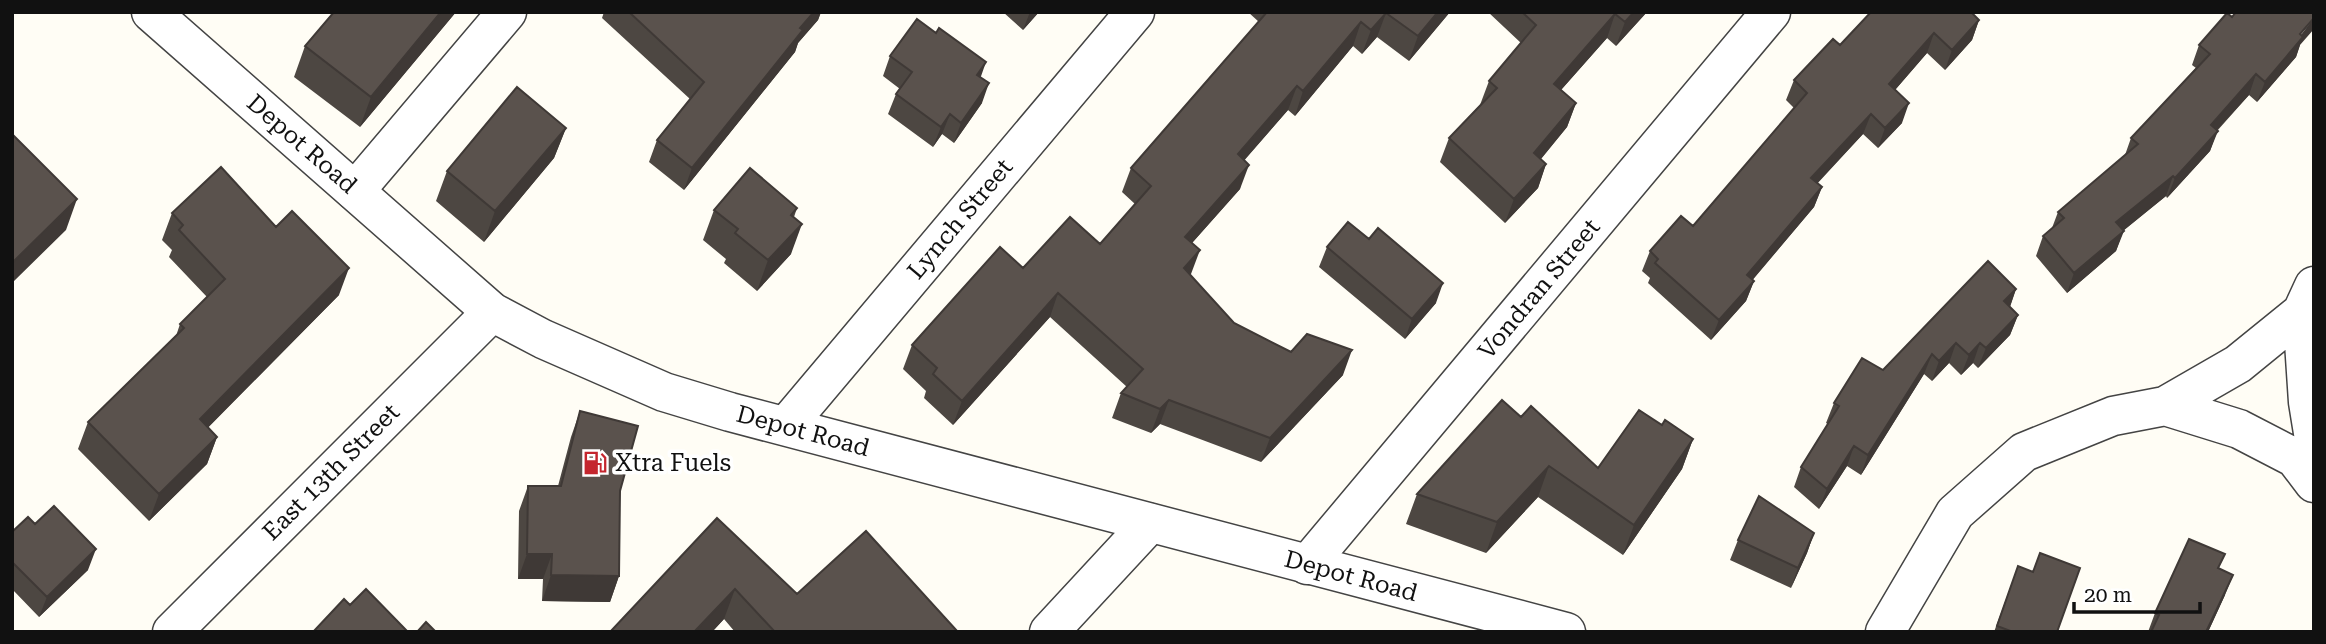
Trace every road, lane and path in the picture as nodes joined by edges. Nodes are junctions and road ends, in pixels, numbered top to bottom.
1 (151, 12) edge
2 (507, 12) edge
3 (1135, 12) edge
4 (1770, 12) edge
5 (355, 191) junction
6 (2308, 299) edge
7 (492, 312) junction
8 (2165, 406) junction
9 (786, 426) junction
10 (2314, 439) edge
11 (2314, 482) edge
12 (1150, 523) junction
13 (1307, 565) junction
14 (172, 632) edge
15 (1049, 632) edge
16 (1566, 632) edge
17 (1885, 632) edge

1 - 5 street, Depot Road
2 - 5 street
3 - 9 street, Lynch Street
4 - 13 street, Vondran Street
5 - 7 street, Depot Road
6 - 8 street
6 - 10 street
7 - 9 street, Depot Road
7 - 14 street, East 13th Street
8 - 11 street
8 - 17 street
9 - 12 street, Depot Road
12 - 13 street, Depot Road
12 - 15 street
13 - 16 street, Depot Road

